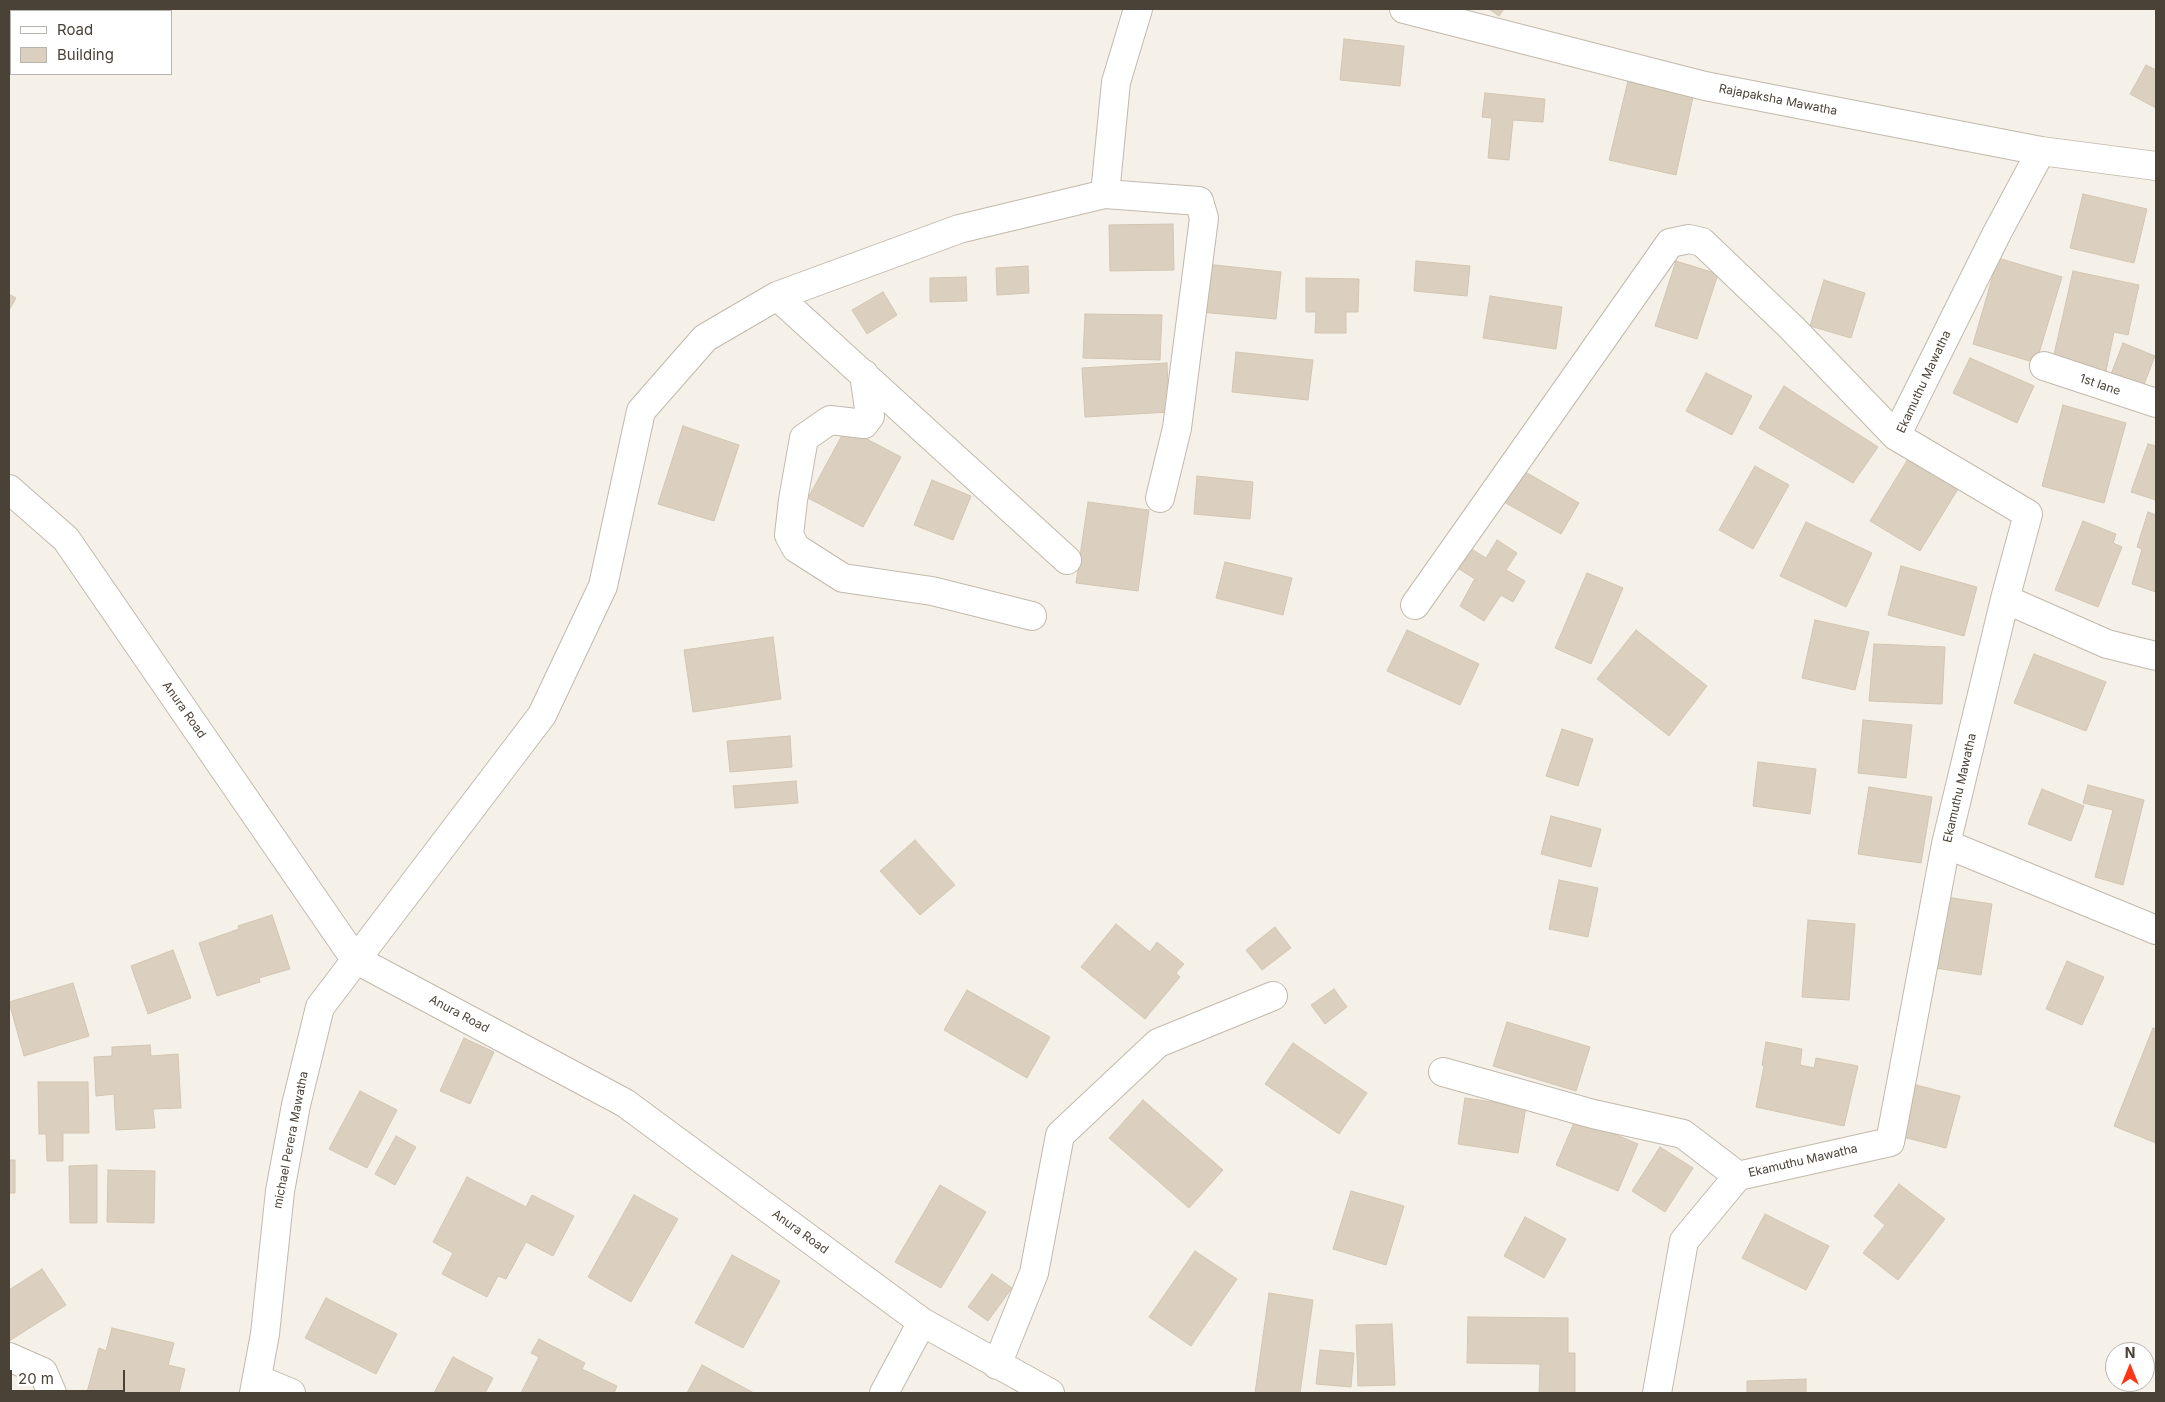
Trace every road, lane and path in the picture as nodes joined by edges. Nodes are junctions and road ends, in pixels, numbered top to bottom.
1 (1138, 9) edge
2 (1411, 10) edge
3 (2041, 151) junction
4 (2156, 166) edge
5 (1105, 194) junction
6 (777, 296) junction
7 (2044, 366) dead end
8 (864, 374) junction
9 (2156, 403) edge
10 (1896, 436) junction
11 (9, 489) edge
12 (1160, 498) dead end
13 (1067, 560) dead end
14 (2005, 599) junction
15 (1415, 605) dead end
16 (1032, 616) dead end
17 (2156, 656) edge
18 (1946, 844) junction
19 (2156, 930) edge
20 (355, 959) junction
21 (1273, 996) dead end
22 (1443, 1072) dead end
23 (1738, 1176) junction
24 (922, 1322) junction
25 (9, 1357) edge
26 (997, 1366) junction
27 (255, 1386) edge
28 (52, 1393) edge
29 (291, 1393) edge
30 (884, 1393) edge
31 (1050, 1393) edge
32 (1657, 1393) edge

1 - 5 street
2 - 3 street, Rajapaksha Mawatha
3 - 4 street, Rajapaksha Mawatha
3 - 10 street, Ekamuthu Mawatha
5 - 6 street, michael Perera Mawatha
5 - 12 street, michael Perera Mawatha
6 - 8 street
6 - 20 street, michael Perera Mawatha
7 - 9 street, 1st lane
8 - 13 street
8 - 16 street
10 - 14 street, Ekamuthu Mawatha
10 - 15 street
11 - 20 street, Anura Road
14 - 17 street
14 - 18 street, Ekamuthu Mawatha
18 - 19 street
18 - 23 street, Ekamuthu Mawatha
20 - 24 street, Anura Road
20 - 27 street, michael Perera Mawatha
21 - 26 street
22 - 23 street
23 - 32 street, Ekamuthu Mawatha
24 - 26 street, Anura Road
24 - 30 street
25 - 28 street
26 - 31 street, Anura Road
27 - 29 street

